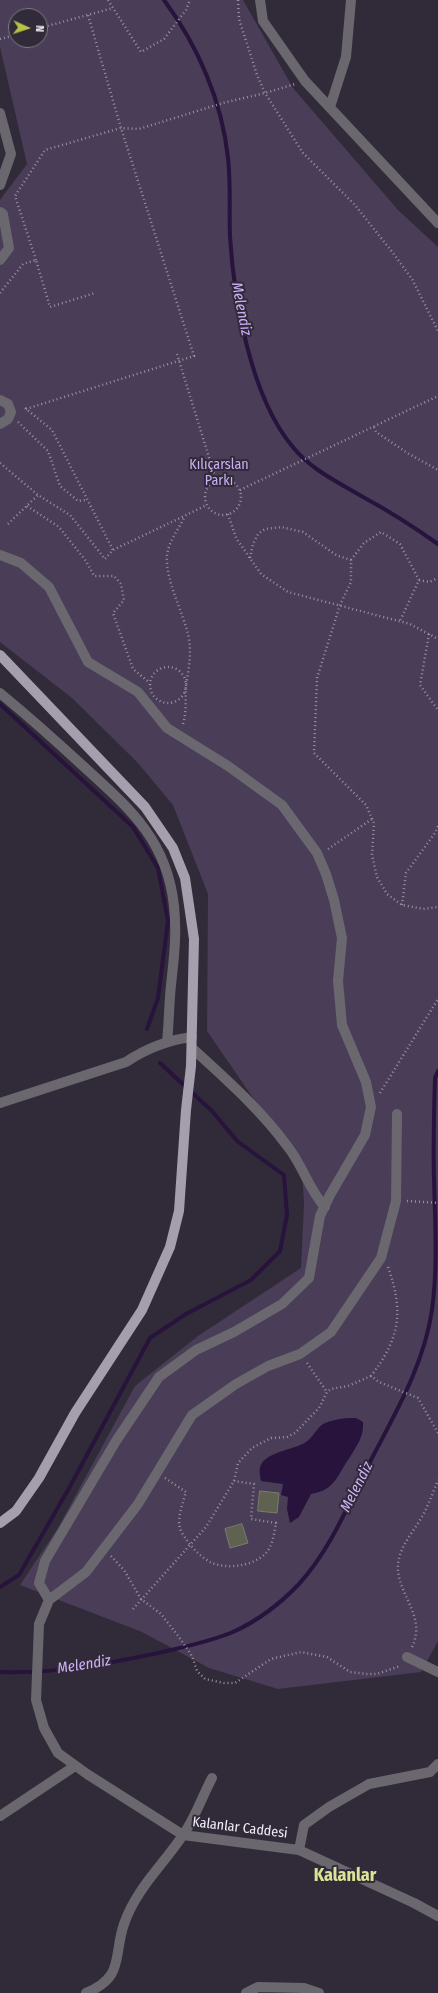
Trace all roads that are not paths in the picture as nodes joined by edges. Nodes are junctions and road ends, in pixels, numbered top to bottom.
1 (260, 0) edge
2 (352, 0) edge
3 (330, 107) junction
4 (0, 113) edge
5 (3, 139) edge
6 (0, 185) edge
7 (0, 212) edge
8 (438, 223) edge
9 (0, 260) edge
10 (0, 400) edge
11 (0, 424) edge
12 (0, 555) edge
13 (0, 655) edge
14 (0, 693) edge
15 (192, 1037) junction
16 (167, 1042) junction
17 (192, 1048) junction
18 (0, 1103) edge
19 (397, 1114) dead end
20 (325, 1207) junction
21 (0, 1524) edge
22 (49, 1600) junction
23 (407, 1657) road end
24 (438, 1672) edge
25 (438, 1764) edge
26 (75, 1766) junction
27 (212, 1778) dead end
28 (0, 1816) edge
29 (183, 1835) junction
30 (299, 1850) junction
31 (438, 1916) edge
32 (86, 1993) edge
33 (246, 1993) edge
34 (319, 1993) edge

1 - 3 street
2 - 3 street
3 - 8 street
4 - 5 street
5 - 6 street
7 - 9 street
10 - 11 street
12 - 20 street
13 - 15 main road
14 - 16 street
15 - 16 street
15 - 17 main road
16 - 18 street
17 - 20 street
17 - 21 main road
19 - 22 street
20 - 22 street
22 - 26 street, Kalanlar Caddesi
23 - 24 street
25 - 30 street
26 - 28 street
26 - 29 street, Kalanlar Caddesi
27 - 29 street
29 - 30 street, Kalanlar Caddesi
29 - 32 street
30 - 31 street, Kalanlar Caddesi
33 - 34 street

